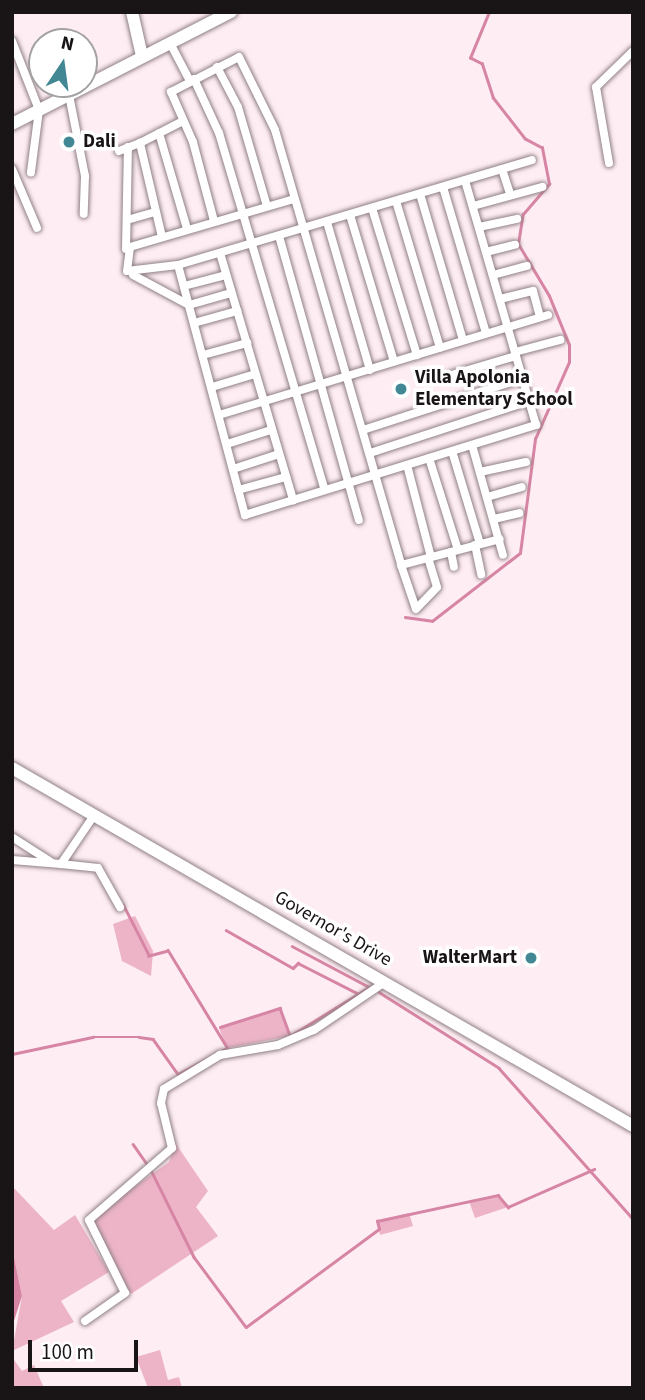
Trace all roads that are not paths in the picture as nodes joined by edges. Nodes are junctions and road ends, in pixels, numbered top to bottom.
1 (132, 12) edge
2 (230, 12) edge
3 (12, 41) edge
4 (170, 43) junction
5 (633, 51) edge
6 (142, 57) junction
7 (217, 67) junction
8 (98, 79) edge
9 (192, 80) junction
10 (62, 98) edge
11 (70, 98) edge
12 (40, 110) junction
13 (183, 121) junction
14 (12, 124) edge
15 (159, 133) junction
16 (140, 143) junction
17 (532, 160) dead end
18 (609, 163) dead end
19 (12, 169) edge
20 (502, 169) junction
21 (31, 172) dead end
22 (465, 180) junction
23 (443, 187) junction
24 (542, 187) dead end
25 (420, 194) junction
26 (510, 194) junction
27 (294, 199) junction
28 (396, 201) junction
29 (267, 206) junction
30 (473, 206) junction
31 (372, 208) junction
32 (155, 212) junction
33 (240, 213) junction
34 (85, 214) dead end
35 (350, 215) junction
36 (517, 219) dead end
37 (127, 220) junction
38 (214, 221) junction
39 (327, 222) junction
40 (479, 227) junction
41 (37, 228) dead end
42 (187, 229) junction
43 (302, 229) junction
44 (279, 236) junction
45 (162, 237) junction
46 (515, 244) dead end
47 (248, 245) junction
48 (126, 249) junction
49 (486, 252) junction
50 (220, 253) junction
51 (178, 265) junction
52 (527, 266) dead end
53 (133, 275) junction
54 (226, 275) junction
55 (493, 275) junction
56 (184, 286) junction
57 (231, 293) junction
58 (500, 299) junction
59 (189, 305) junction
60 (237, 311) junction
61 (194, 323) junction
62 (508, 326) junction
63 (486, 333) junction
64 (463, 340) junction
65 (560, 340) dead end
66 (247, 343) junction
67 (440, 348) junction
68 (516, 354) junction
69 (203, 355) junction
70 (417, 355) junction
71 (394, 362) junction
72 (370, 370) junction
73 (255, 374) junction
74 (448, 376) dead end
75 (346, 377) junction
76 (523, 378) junction
77 (321, 385) junction
78 (212, 387) junction
79 (295, 393) junction
80 (529, 401) junction
81 (263, 402) junction
82 (219, 415) junction
83 (271, 430) junction
84 (363, 430) junction
85 (227, 444) junction
86 (472, 445) junction
87 (452, 451) junction
88 (370, 453) junction
89 (279, 454) junction
90 (429, 458) junction
91 (526, 462) dead end
92 (407, 465) junction
93 (233, 469) junction
94 (480, 472) junction
95 (376, 474) junction
96 (286, 477) junction
97 (350, 483) junction
98 (522, 487) dead end
99 (239, 490) junction
100 (325, 490) junction
101 (487, 497) junction
102 (293, 500) junction
103 (519, 513) dead end
104 (494, 519) junction
105 (359, 520) dead end
106 (500, 539) junction
107 (478, 545) junction
108 (454, 551) junction
109 (503, 555) dead end
110 (430, 557) junction
111 (401, 565) junction
112 (454, 567) dead end
113 (481, 575) dead end
114 (12, 768) edge
115 (95, 814) junction
116 (12, 837) edge
117 (12, 860) edge
118 (57, 863) junction
119 (120, 907) dead end
120 (385, 982) junction
121 (633, 1126) edge
122 (85, 1321) dead end

1 - 6 main road
2 - 4 main road
3 - 12 street
4 - 6 main road
4 - 9 street
5 - 18 street
6 - 8 main road
7 - 9 street
7 - 27 street
7 - 29 street
9 - 13 street
9 - 33 street
10 - 12 main road
11 - 34 street
12 - 14 main road
12 - 21 street
13 - 15 street
13 - 38 street
15 - 16 street
15 - 42 street
16 - 32 street
16 - 37 street
17 - 20 street
19 - 41 street
20 - 22 street
20 - 26 street
22 - 23 street
22 - 30 street
23 - 25 street
23 - 63 street
24 - 26 street
25 - 28 street
25 - 64 street
26 - 30 street
27 - 29 street
27 - 43 street
28 - 31 street
28 - 67 street
29 - 33 street
30 - 40 street
31 - 35 street
31 - 70 street
32 - 37 street
32 - 45 street
33 - 38 street
33 - 47 street
35 - 39 street
35 - 71 street
36 - 40 street
37 - 48 street
38 - 42 street
39 - 43 street
39 - 72 street
40 - 49 street
42 - 45 street
43 - 44 street
43 - 75 street
44 - 47 street
44 - 77 street
45 - 48 street
46 - 49 street
47 - 50 street
47 - 79 street
48 - 53 street
49 - 55 street
50 - 51 street
50 - 54 street
51 - 53 street
51 - 56 street
52 - 55 street
53 - 59 street
54 - 56 street
54 - 57 street
55 - 58 street
56 - 59 street
57 - 59 street
57 - 60 street
58 - 62 street
58 - 62 street
59 - 61 street
60 - 61 street
60 - 66 street
61 - 69 street
62 - 63 street
62 - 68 street
63 - 64 street
64 - 67 street
65 - 68 street
66 - 69 street
66 - 73 street
67 - 70 street
68 - 74 street
68 - 76 street
69 - 78 street
70 - 71 street
71 - 72 street
72 - 75 street
73 - 78 street
73 - 81 street
75 - 77 street
75 - 84 street
76 - 80 street
76 - 84 street
77 - 79 street
77 - 97 street
78 - 82 street
79 - 81 street
79 - 100 street
80 - 86 street
80 - 88 street
81 - 82 street
81 - 83 street
82 - 85 street
83 - 85 street
83 - 89 street
84 - 88 street
85 - 93 street
86 - 87 street
86 - 94 street
87 - 90 street
87 - 107 street
88 - 95 street
89 - 93 street
89 - 96 street
90 - 92 street
90 - 108 street
91 - 94 street
92 - 95 street
92 - 110 street
93 - 99 street
94 - 101 street
95 - 97 street
95 - 111 street
96 - 99 street
96 - 102 street
97 - 100 street
97 - 105 street
98 - 101 street
99 - 102 street
100 - 102 street
101 - 104 street
103 - 104 street
104 - 106 street
106 - 107 street
106 - 109 street
107 - 108 street
107 - 113 street
108 - 110 street
108 - 112 street
110 - 111 street
110 - 111 street
114 - 115 main road, Governor's Drive
115 - 118 street
115 - 120 main road, Governor's Drive
116 - 118 street
117 - 118 street
118 - 119 street
120 - 121 main road, Governor's Drive
120 - 122 street

